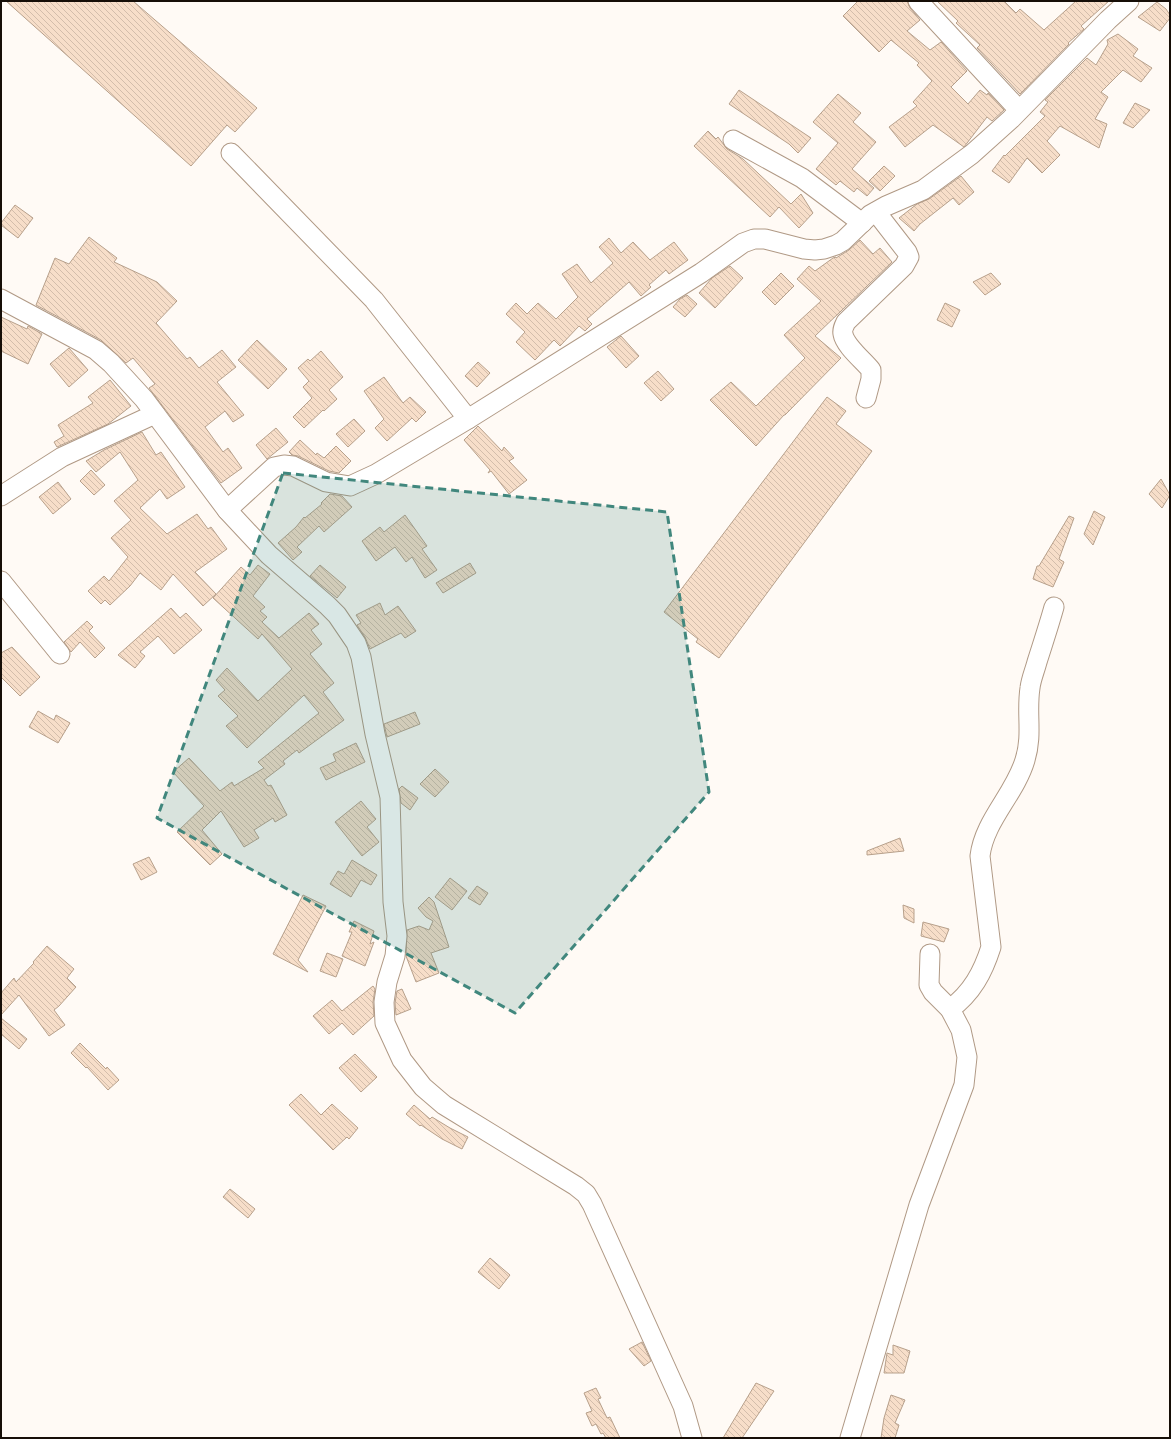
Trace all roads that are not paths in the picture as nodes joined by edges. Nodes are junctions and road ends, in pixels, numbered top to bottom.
1 (918, 1) edge
2 (1129, 1) edge
3 (1019, 110) junction
4 (733, 140) dead end
5 (231, 153) dead end
6 (869, 218) junction
7 (1, 299) edge
8 (866, 398) dead end
9 (155, 414) junction
10 (468, 419) junction
11 (1, 496) edge
12 (228, 510) junction
13 (1, 581) edge
14 (1054, 607) dead end
15 (60, 654) dead end
16 (930, 954) dead end
17 (950, 1009) junction
18 (692, 1438) edge
19 (850, 1438) edge

1 - 3 street
2 - 3 street
3 - 6 street
4 - 6 street
5 - 10 street
6 - 8 street
6 - 10 street
7 - 9 street
9 - 11 street
9 - 12 street
10 - 12 street
12 - 18 street
13 - 15 street
14 - 17 street
16 - 17 street
17 - 19 street

